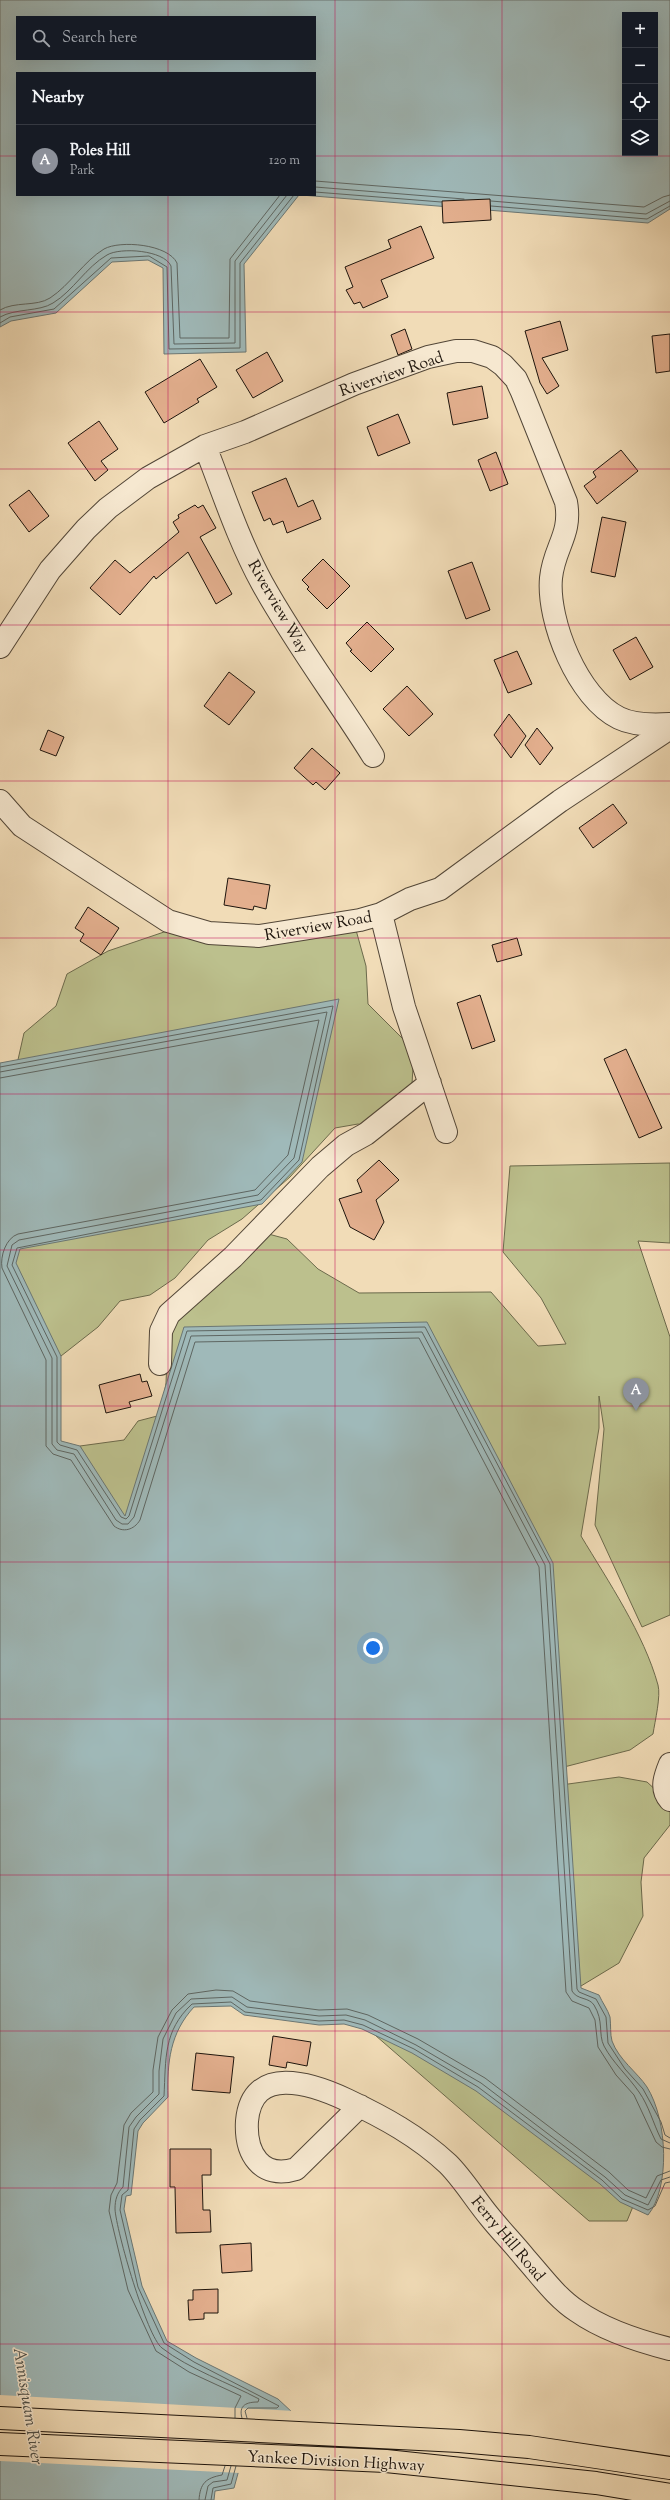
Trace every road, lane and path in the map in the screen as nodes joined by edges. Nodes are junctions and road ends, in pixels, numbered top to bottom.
1 (205, 446) junction
2 (0, 647) edge
3 (670, 724) edge
4 (670, 728) edge
5 (373, 756) dead end
6 (0, 801) edge
7 (381, 914) junction
8 (430, 1083) junction
9 (446, 1132) dead end
10 (160, 1364) dead end
11 (670, 1764) edge
12 (670, 1800) edge
13 (360, 2106) junction
14 (670, 2349) edge
15 (0, 2418) edge
16 (0, 2444) edge
17 (670, 2468) edge
18 (670, 2495) edge

1 - 2 street, Riverview Road
1 - 3 street, Riverview Road
1 - 5 street, Riverview Way
4 - 7 street, Riverview Road
6 - 7 street, Riverview Road
7 - 8 street
8 - 9 street
8 - 10 street
11 - 12 street
13 - 13 street, Ferry Hill Road
13 - 14 street, Ferry Hill Road
15 - 17 highway, Yankee Division Highway
16 - 18 highway, Yankee Division Highway

